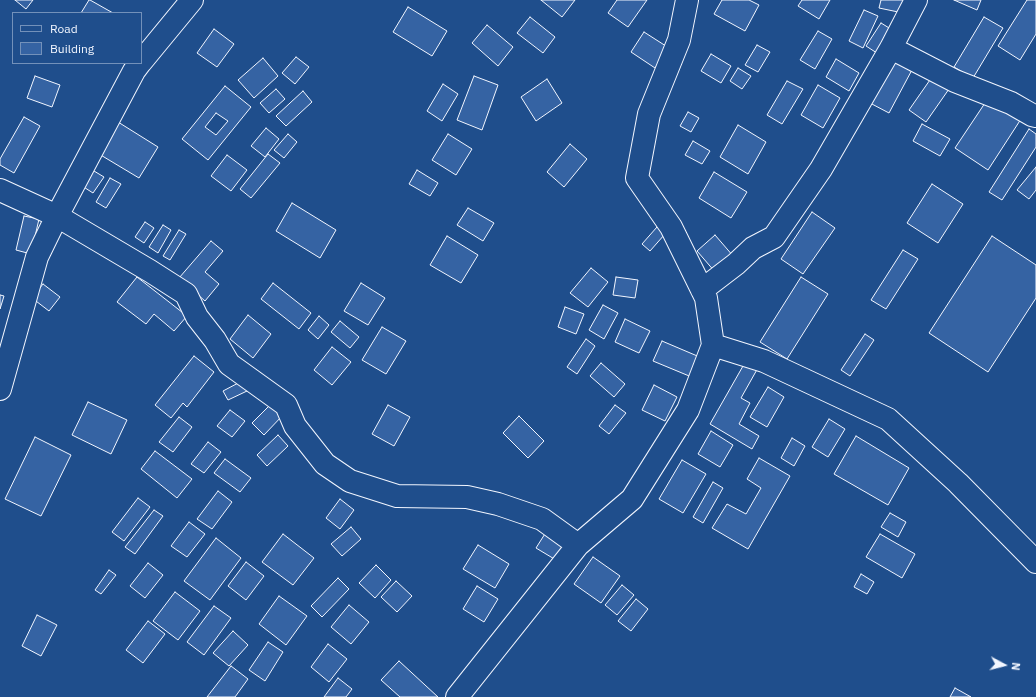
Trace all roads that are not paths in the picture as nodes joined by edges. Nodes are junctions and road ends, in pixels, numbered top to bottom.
1 (192, 0) edge
2 (687, 0) edge
3 (916, 0) edge
4 (891, 48) junction
5 (142, 61) edge
6 (139, 64) edge
7 (1036, 116) edge
8 (0, 190) edge
9 (56, 216) junction
10 (702, 290) junction
11 (713, 345) junction
12 (0, 389) edge
13 (578, 545) junction
14 (1036, 562) edge
15 (457, 697) edge

1 - 5 street
2 - 10 street
3 - 4 street
4 - 7 street
4 - 10 street
6 - 9 street
8 - 9 street
9 - 12 street
9 - 13 street
10 - 11 street
11 - 13 street
11 - 14 street
13 - 15 street

